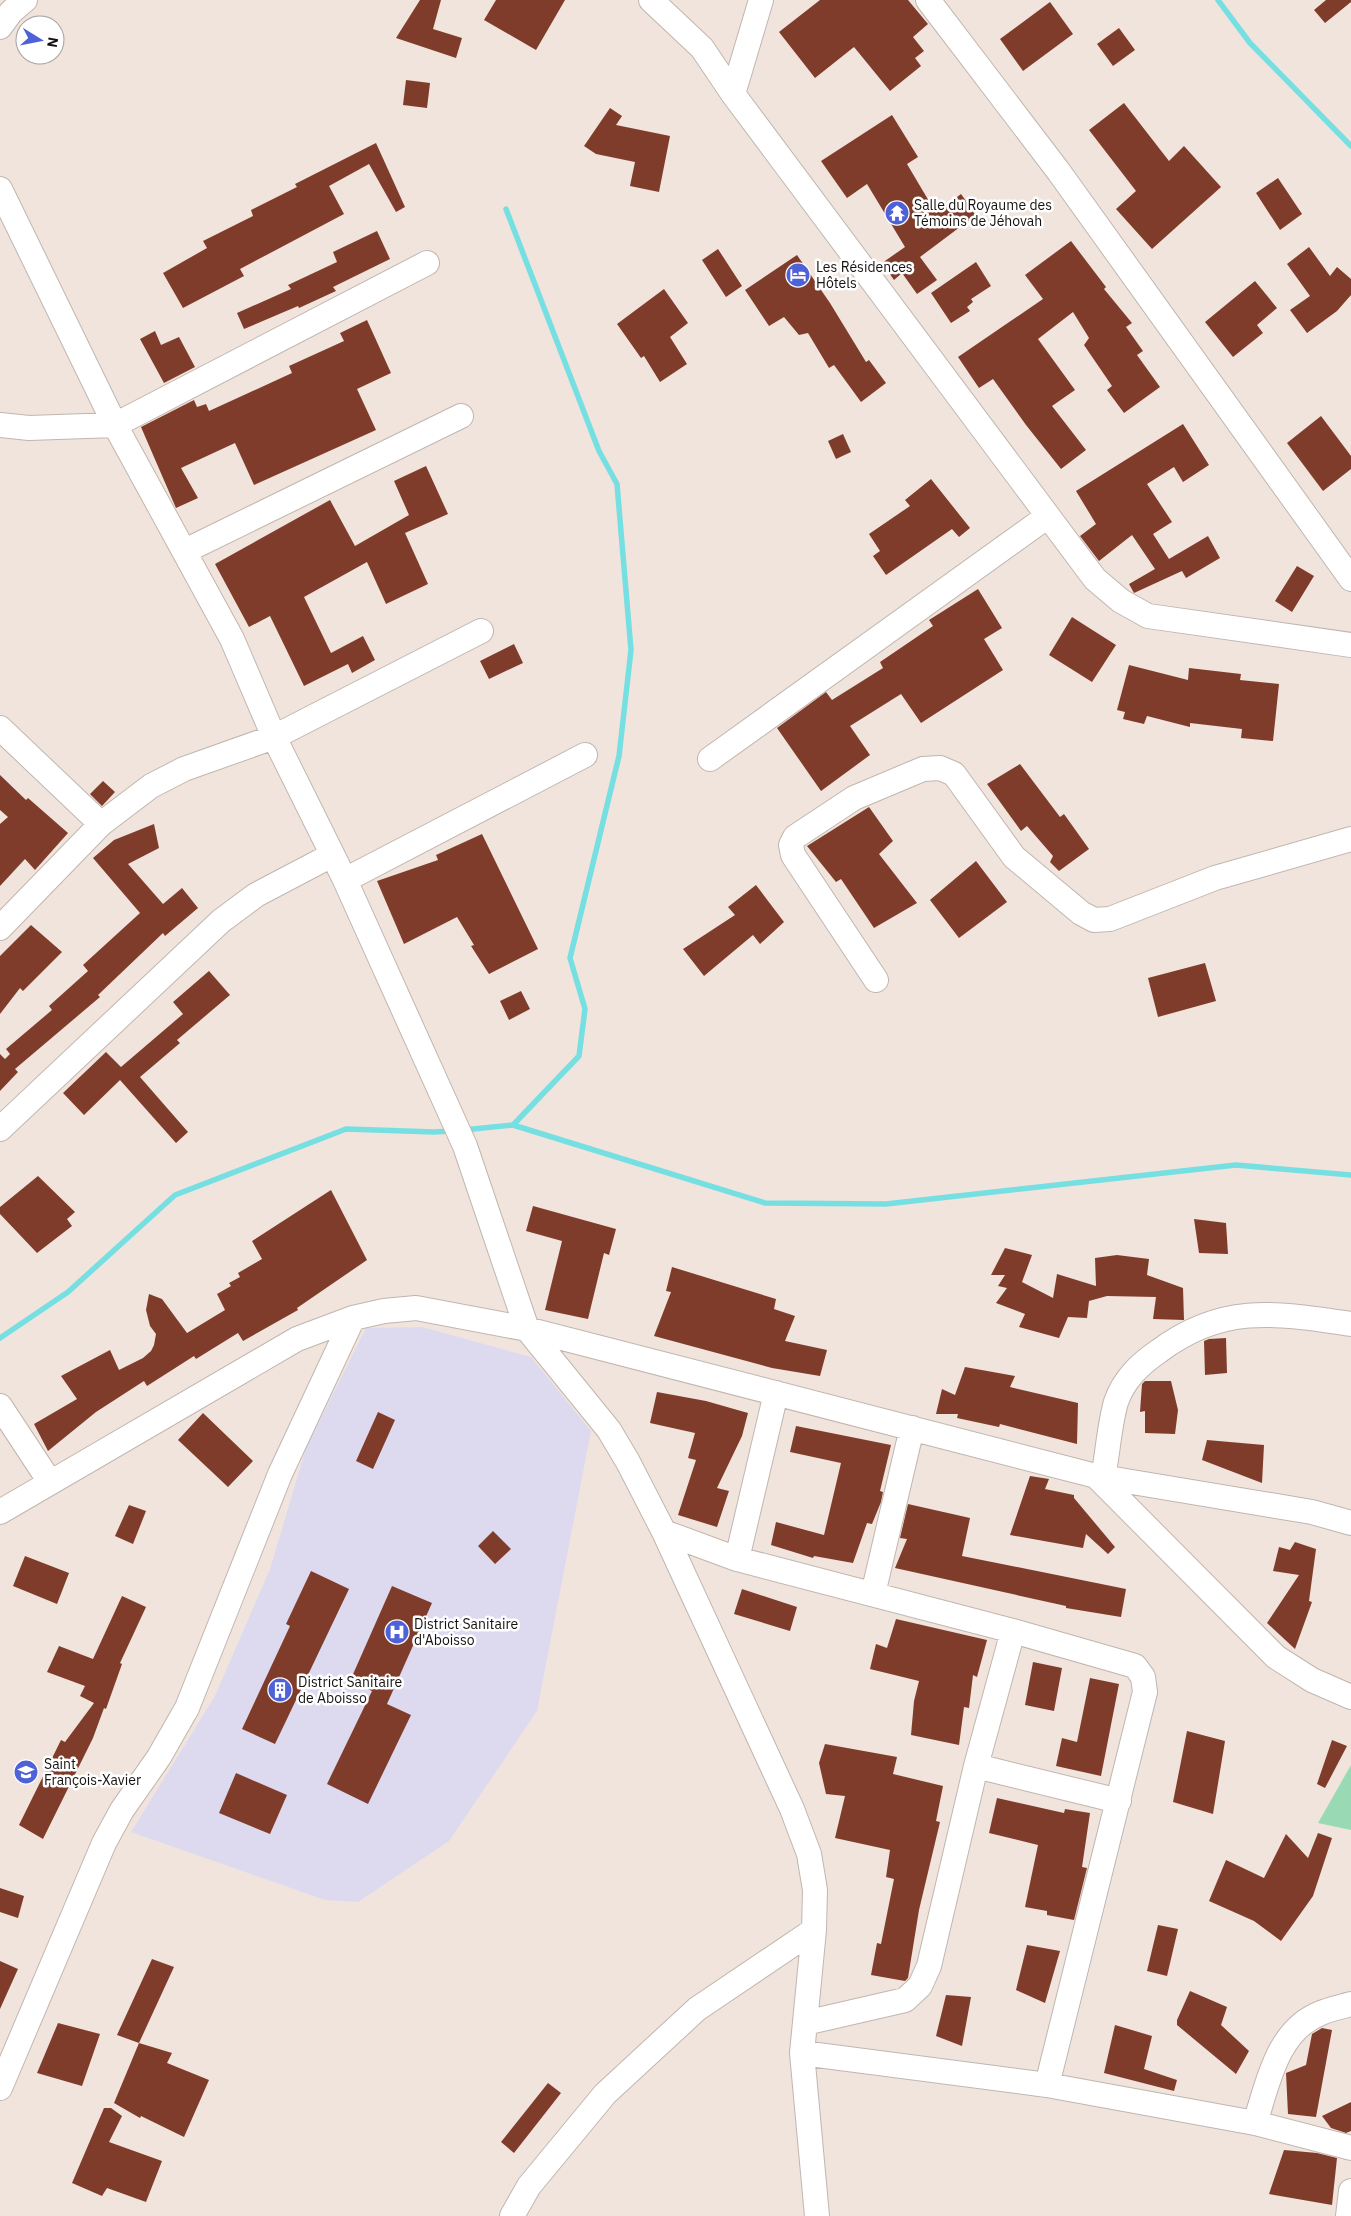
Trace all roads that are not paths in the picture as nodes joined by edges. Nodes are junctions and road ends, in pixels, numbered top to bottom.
1 (25, 0) edge
2 (651, 0) edge
3 (761, 0) edge
4 (928, 0) edge
5 (0, 27) edge
6 (733, 94) junction
7 (0, 189) edge
8 (428, 263) dead end
9 (461, 416) dead end
10 (0, 425) edge
11 (115, 425) junction
12 (1048, 516) junction
13 (185, 551) junction
14 (1351, 579) edge
15 (481, 631) dead end
16 (1351, 645) edge
17 (0, 728) edge
18 (274, 737) junction
19 (585, 755) dead end
20 (710, 758) dead end
21 (101, 824) junction
22 (1351, 838) edge
23 (332, 855) junction
24 (345, 880) junction
25 (0, 928) edge
26 (876, 980) dead end
27 (0, 1129) edge
28 (353, 1318) junction
29 (1351, 1324) edge
30 (528, 1329) junction
31 (776, 1394) junction
32 (0, 1406) edge
33 (912, 1428) junction
34 (1100, 1477) junction
35 (50, 1482) junction
36 (0, 1512) edge
37 (1351, 1523) edge
38 (664, 1532) junction
39 (737, 1559) junction
40 (873, 1594) junction
41 (1013, 1631) junction
42 (1350, 1689) edge
43 (976, 1766) junction
44 (1119, 1801) junction
45 (814, 1930) junction
46 (1351, 2004) edge
47 (804, 2023) junction
48 (802, 2053) junction
49 (1047, 2085) junction
50 (0, 2088) edge
51 (1255, 2123) junction
52 (1351, 2148) edge
53 (1351, 2191) edge
54 (512, 2216) edge
55 (817, 2216) edge
56 (1348, 2216) edge

1 - 5 street
2 - 6 street
3 - 6 street
4 - 14 street
6 - 12 street
7 - 11 street
8 - 11 street
9 - 13 street
10 - 11 street
11 - 13 street
12 - 16 street
12 - 20 street
13 - 18 street
15 - 18 street
17 - 21 street
18 - 21 street
18 - 23 street
19 - 24 street
21 - 25 street
22 - 26 street
23 - 24 street
23 - 27 street
24 - 30 street
28 - 30 street
28 - 35 street
28 - 50 street
29 - 34 street
30 - 31 street
30 - 38 street
31 - 33 street
31 - 39 street
32 - 35 street
33 - 34 street
33 - 40 street
34 - 37 street
34 - 42 street
35 - 36 street
38 - 39 street
38 - 45 street
39 - 40 street
40 - 41 street
41 - 43 street
41 - 44 street
43 - 44 street
43 - 47 street
44 - 49 street
45 - 47 street
45 - 54 street
46 - 51 street
47 - 48 street
48 - 49 street
48 - 55 street
49 - 51 street
51 - 52 street
53 - 56 street

